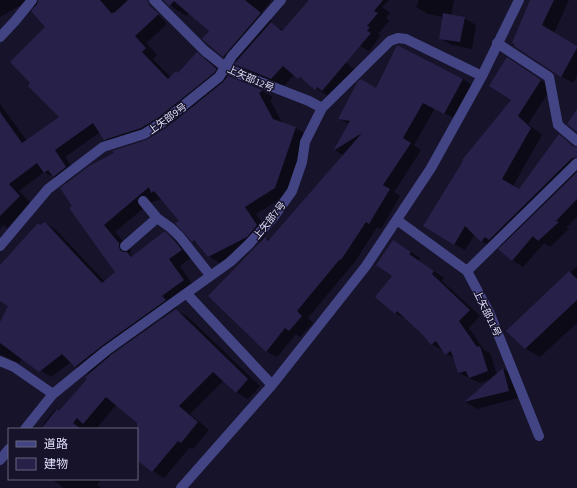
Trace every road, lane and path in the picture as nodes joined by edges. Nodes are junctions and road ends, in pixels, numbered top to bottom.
1 (32, 0) edge
2 (154, 0) edge
3 (281, 0) edge
4 (519, 0) edge
5 (0, 37) edge
6 (497, 43) junction
7 (225, 67) junction
8 (482, 76) junction
9 (322, 108) junction
10 (577, 141) edge
11 (577, 163) edge
12 (143, 201) dead end
13 (156, 218) junction
14 (397, 220) junction
15 (0, 246) edge
16 (125, 246) dead end
17 (467, 271) junction
18 (210, 274) junction
19 (187, 294) junction
20 (0, 361) edge
21 (272, 385) junction
22 (53, 394) junction
23 (26, 428) edge
24 (540, 436) dead end
25 (8, 450) edge
26 (0, 460) edge
27 (181, 488) edge

1 - 5 street
2 - 7 street, 上矢部12号
3 - 7 street, 上矢部9号
4 - 6 street
6 - 8 street
6 - 10 street
7 - 9 street, 上矢部12号
7 - 15 street, 上矢部9号
8 - 9 street, 上矢部7号
8 - 14 street
9 - 18 street, 上矢部7号
11 - 17 street
12 - 13 street
13 - 16 street
13 - 18 street
14 - 17 street, 上矢部11号
14 - 21 street
17 - 24 street, 上矢部11号
18 - 19 street, 上矢部7号
19 - 21 street
19 - 22 street, 上矢部7号
20 - 22 street
21 - 27 street
22 - 23 street, 上矢部7号
25 - 26 street

